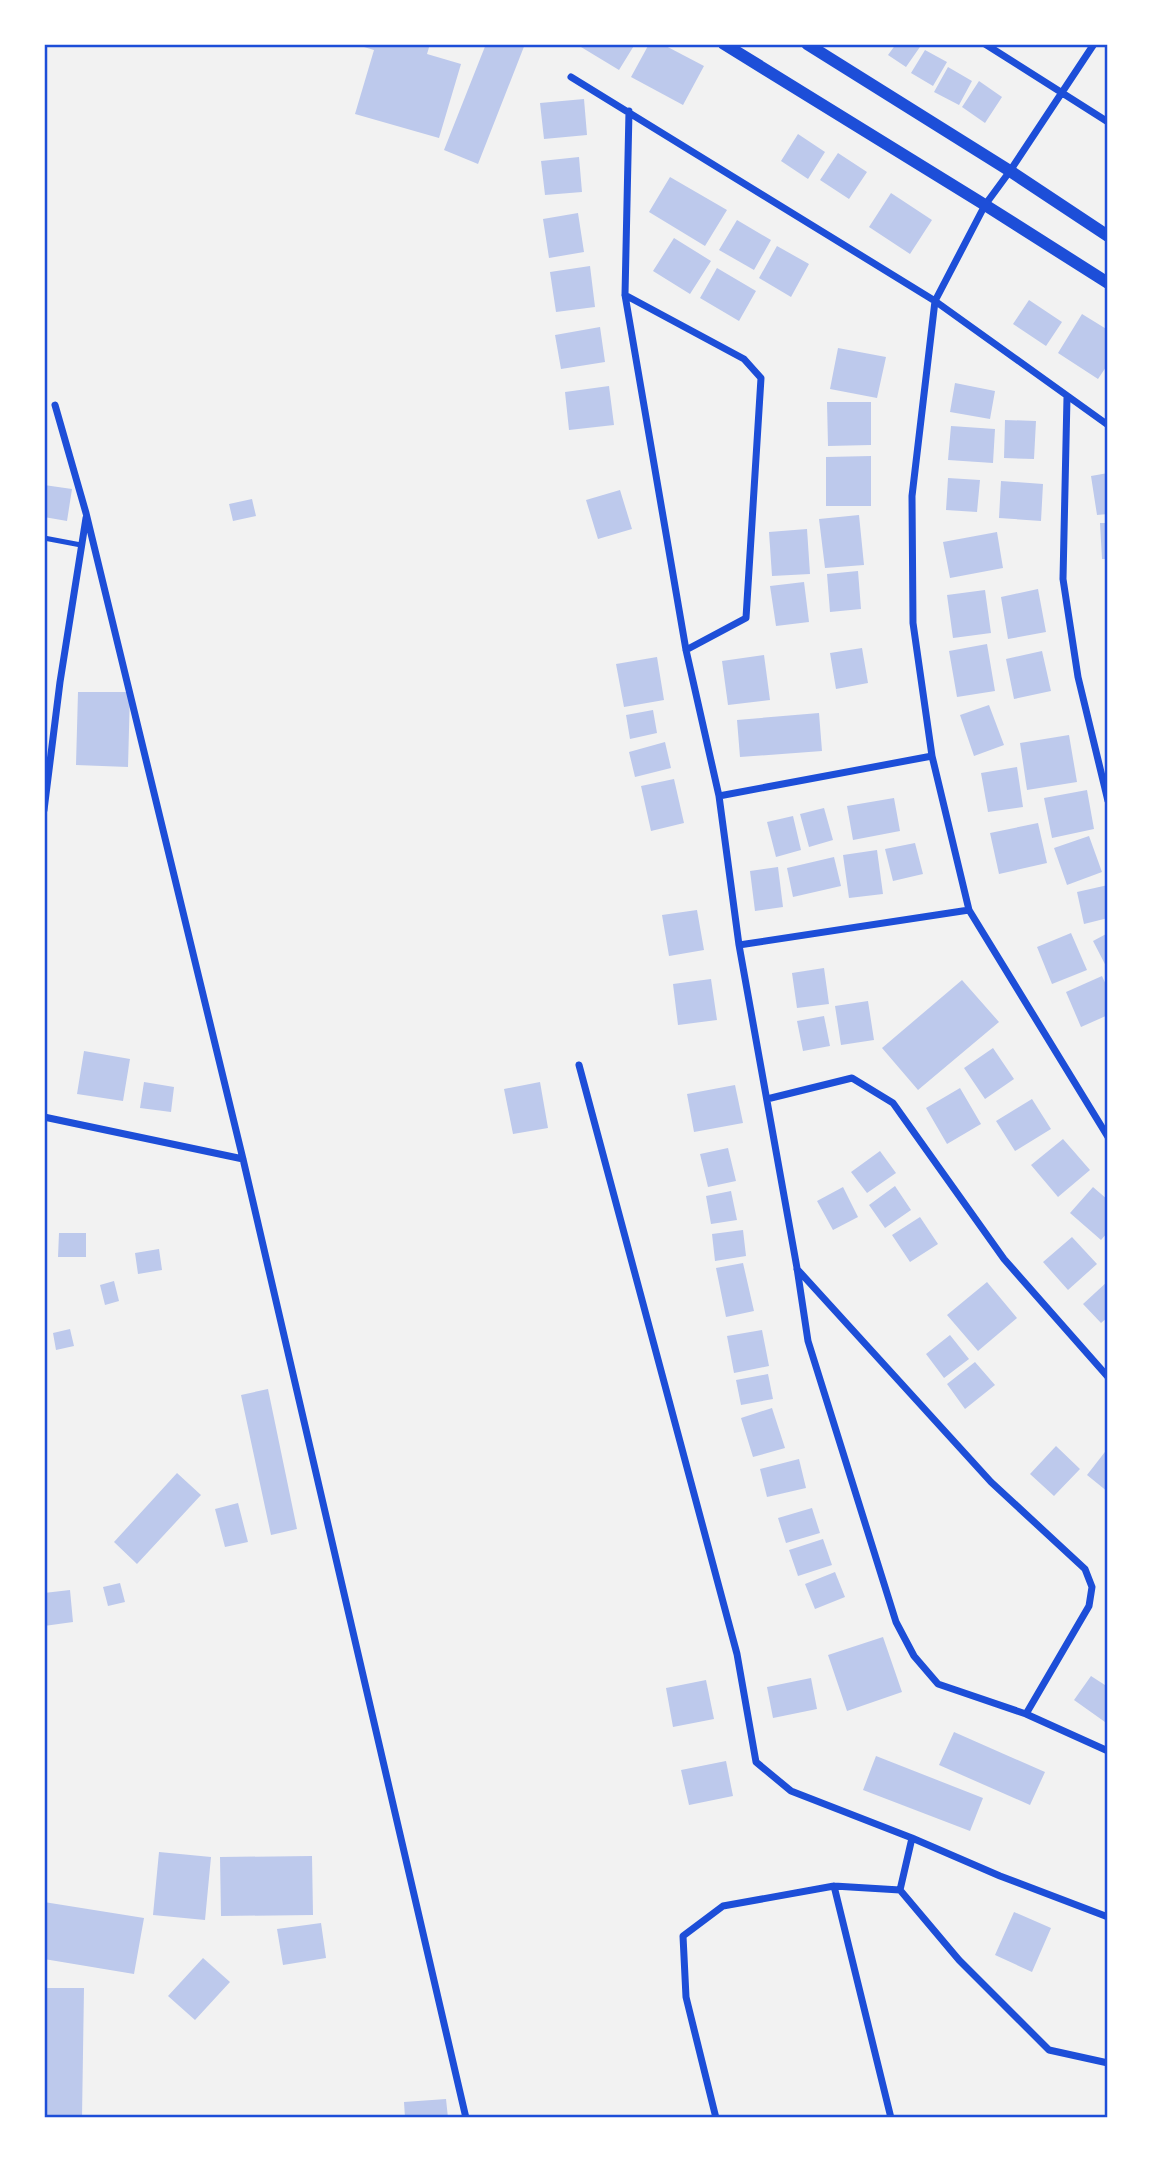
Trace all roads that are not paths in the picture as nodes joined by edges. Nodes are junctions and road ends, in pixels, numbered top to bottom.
1 (724, 44) edge
2 (807, 44) edge
3 (985, 44) edge
4 (1094, 44) edge
5 (571, 77) dead end
6 (1061, 92) junction
7 (629, 111) junction
8 (1108, 122) edge
9 (1010, 171) junction
10 (985, 205) junction
11 (1108, 236) edge
12 (1108, 284) edge
13 (625, 295) junction
14 (935, 301) junction
15 (1067, 397) junction
16 (55, 405) dead end
17 (1108, 425) edge
18 (86, 513) junction
19 (44, 538) edge
20 (81, 545) junction
21 (686, 650) junction
22 (932, 756) junction
23 (719, 796) junction
24 (1108, 800) edge
25 (44, 810) edge
26 (970, 910) junction
27 (738, 945) junction
28 (579, 1065) dead end
29 (767, 1099) junction
30 (44, 1117) edge
31 (1108, 1137) edge
32 (243, 1159) junction
33 (797, 1268) junction
34 (1108, 1377) edge
35 (1026, 1714) junction
36 (1108, 1751) edge
37 (912, 1838) junction
38 (834, 1886) junction
39 (900, 1890) junction
40 (1108, 1917) edge
41 (1108, 2063) edge
42 (466, 2118) edge
43 (716, 2118) edge
44 (891, 2118) edge

1 - 10 street
2 - 9 street
3 - 6 street
4 - 6 street
5 - 7 street
6 - 8 street
6 - 9 street
7 - 13 street
7 - 14 street
9 - 10 street
9 - 11 street
10 - 12 street
10 - 14 street
13 - 21 street
13 - 21 street
14 - 15 street
14 - 22 street
15 - 17 street
15 - 24 street
16 - 18 street
18 - 20 street
18 - 32 street
19 - 20 lane
20 - 25 street
21 - 23 street
22 - 23 street
22 - 26 street
23 - 27 street
26 - 27 street
26 - 31 street
27 - 29 street
28 - 37 street
29 - 33 street
29 - 34 street
30 - 32 street
32 - 42 street
33 - 35 street
33 - 35 street
35 - 36 street
37 - 39 street
37 - 40 street
38 - 39 street
38 - 43 street
38 - 44 street
39 - 41 street

